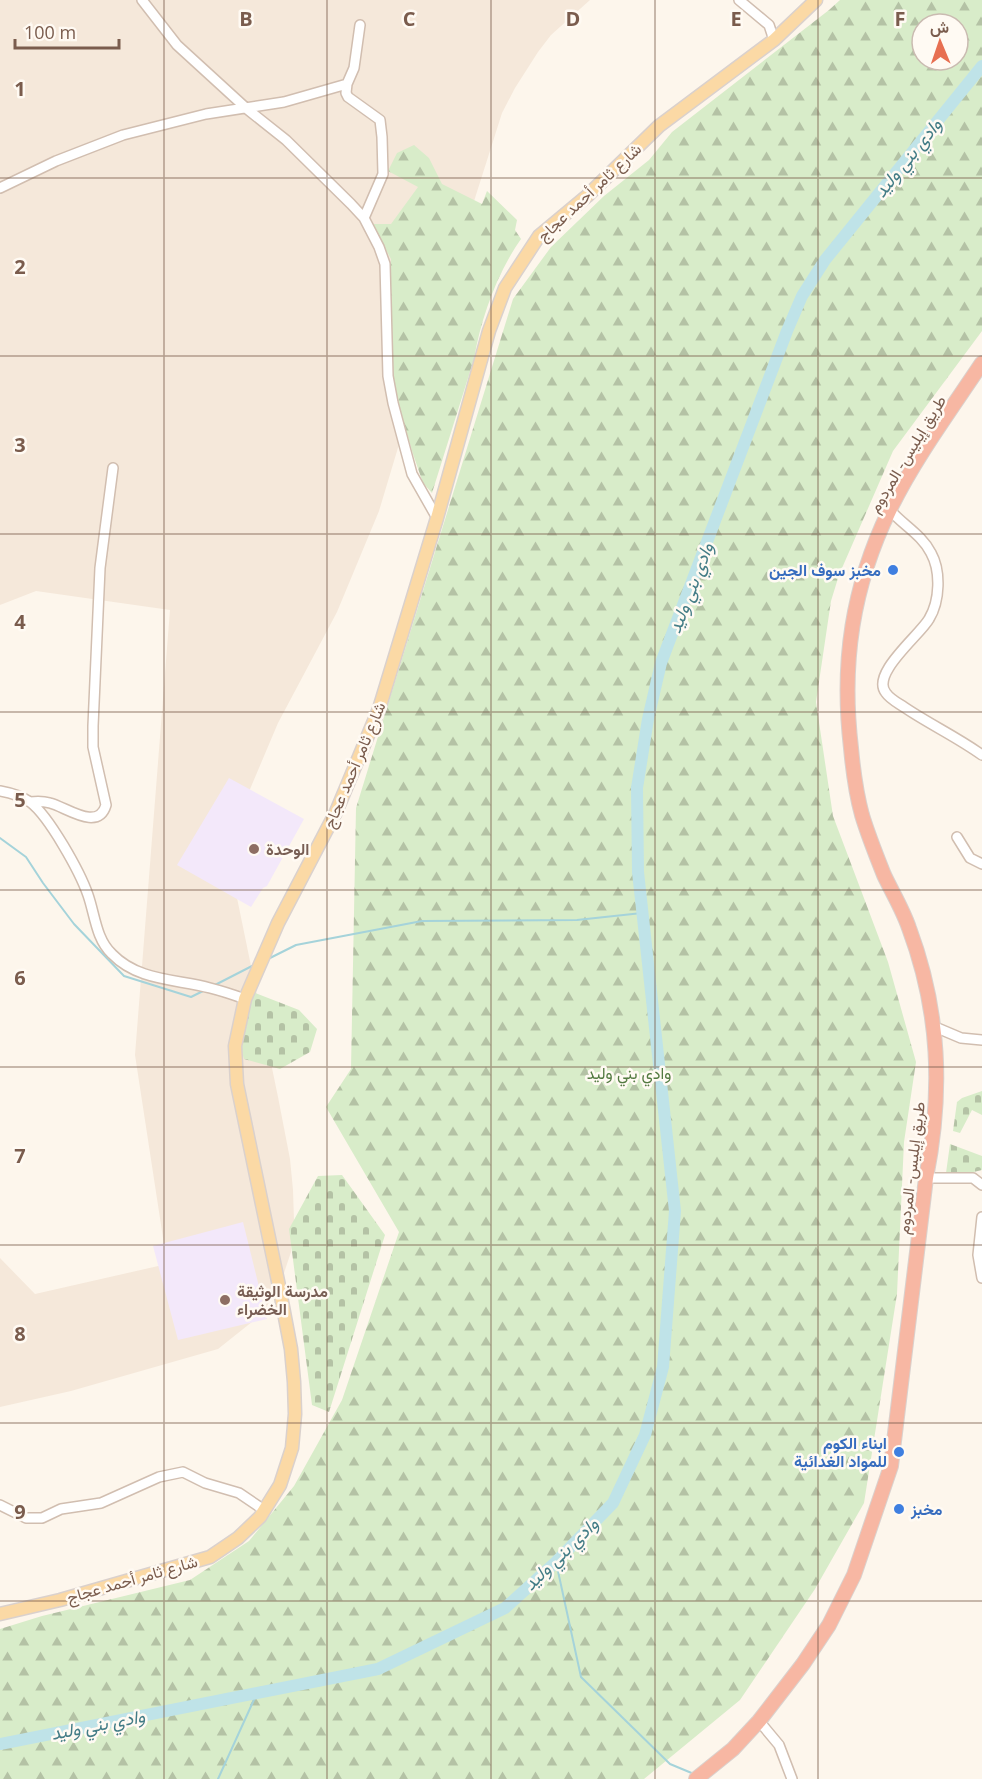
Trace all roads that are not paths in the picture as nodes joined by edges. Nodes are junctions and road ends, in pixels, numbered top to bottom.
1 (142, 0) edge
2 (739, 0) edge
3 (816, 0) edge
4 (360, 25) dead end
5 (774, 40) junction
6 (347, 84) junction
7 (247, 109) junction
8 (0, 188) edge
9 (364, 218) junction
10 (982, 363) edge
11 (113, 468) dead end
12 (890, 510) junction
13 (437, 518) junction
14 (982, 755) edge
15 (0, 790) edge
16 (30, 802) junction
17 (957, 837) dead end
18 (982, 864) edge
19 (245, 999) junction
20 (935, 1027) junction
21 (982, 1040) edge
22 (926, 1178) junction
23 (982, 1185) edge
24 (982, 1217) edge
25 (981, 1232) edge
26 (982, 1278) edge
27 (0, 1505) edge
28 (264, 1509) junction
29 (0, 1614) edge
30 (759, 1721) junction
31 (699, 1777) edge
32 (792, 1779) edge

1 - 7 street
2 - 5 street
3 - 5 main road, شارع ثامر أحمد عجاج
4 - 6 street
5 - 13 main road, شارع ثامر أحمد عجاج
6 - 7 street
6 - 9 street
7 - 8 street
7 - 9 street
9 - 13 street
10 - 12 highway, طريق إيليس- المردوم
11 - 16 street
12 - 14 street
12 - 20 highway, طريق إيليس- المردوم
13 - 19 main road, شارع ثامر أحمد عجاج
15 - 16 street
16 - 19 street
17 - 18 street
19 - 28 main road, شارع ثامر أحمد عجاج
20 - 21 street
20 - 22 highway, طريق إيليس- المردوم
22 - 23 street
22 - 30 highway, طريق إيليس- المردوم
24 - 25 street
25 - 26 street
27 - 28 street
28 - 29 main road, شارع ثامر أحمد عجاج
30 - 31 highway, طريق إيليس- المردوم
30 - 32 street

